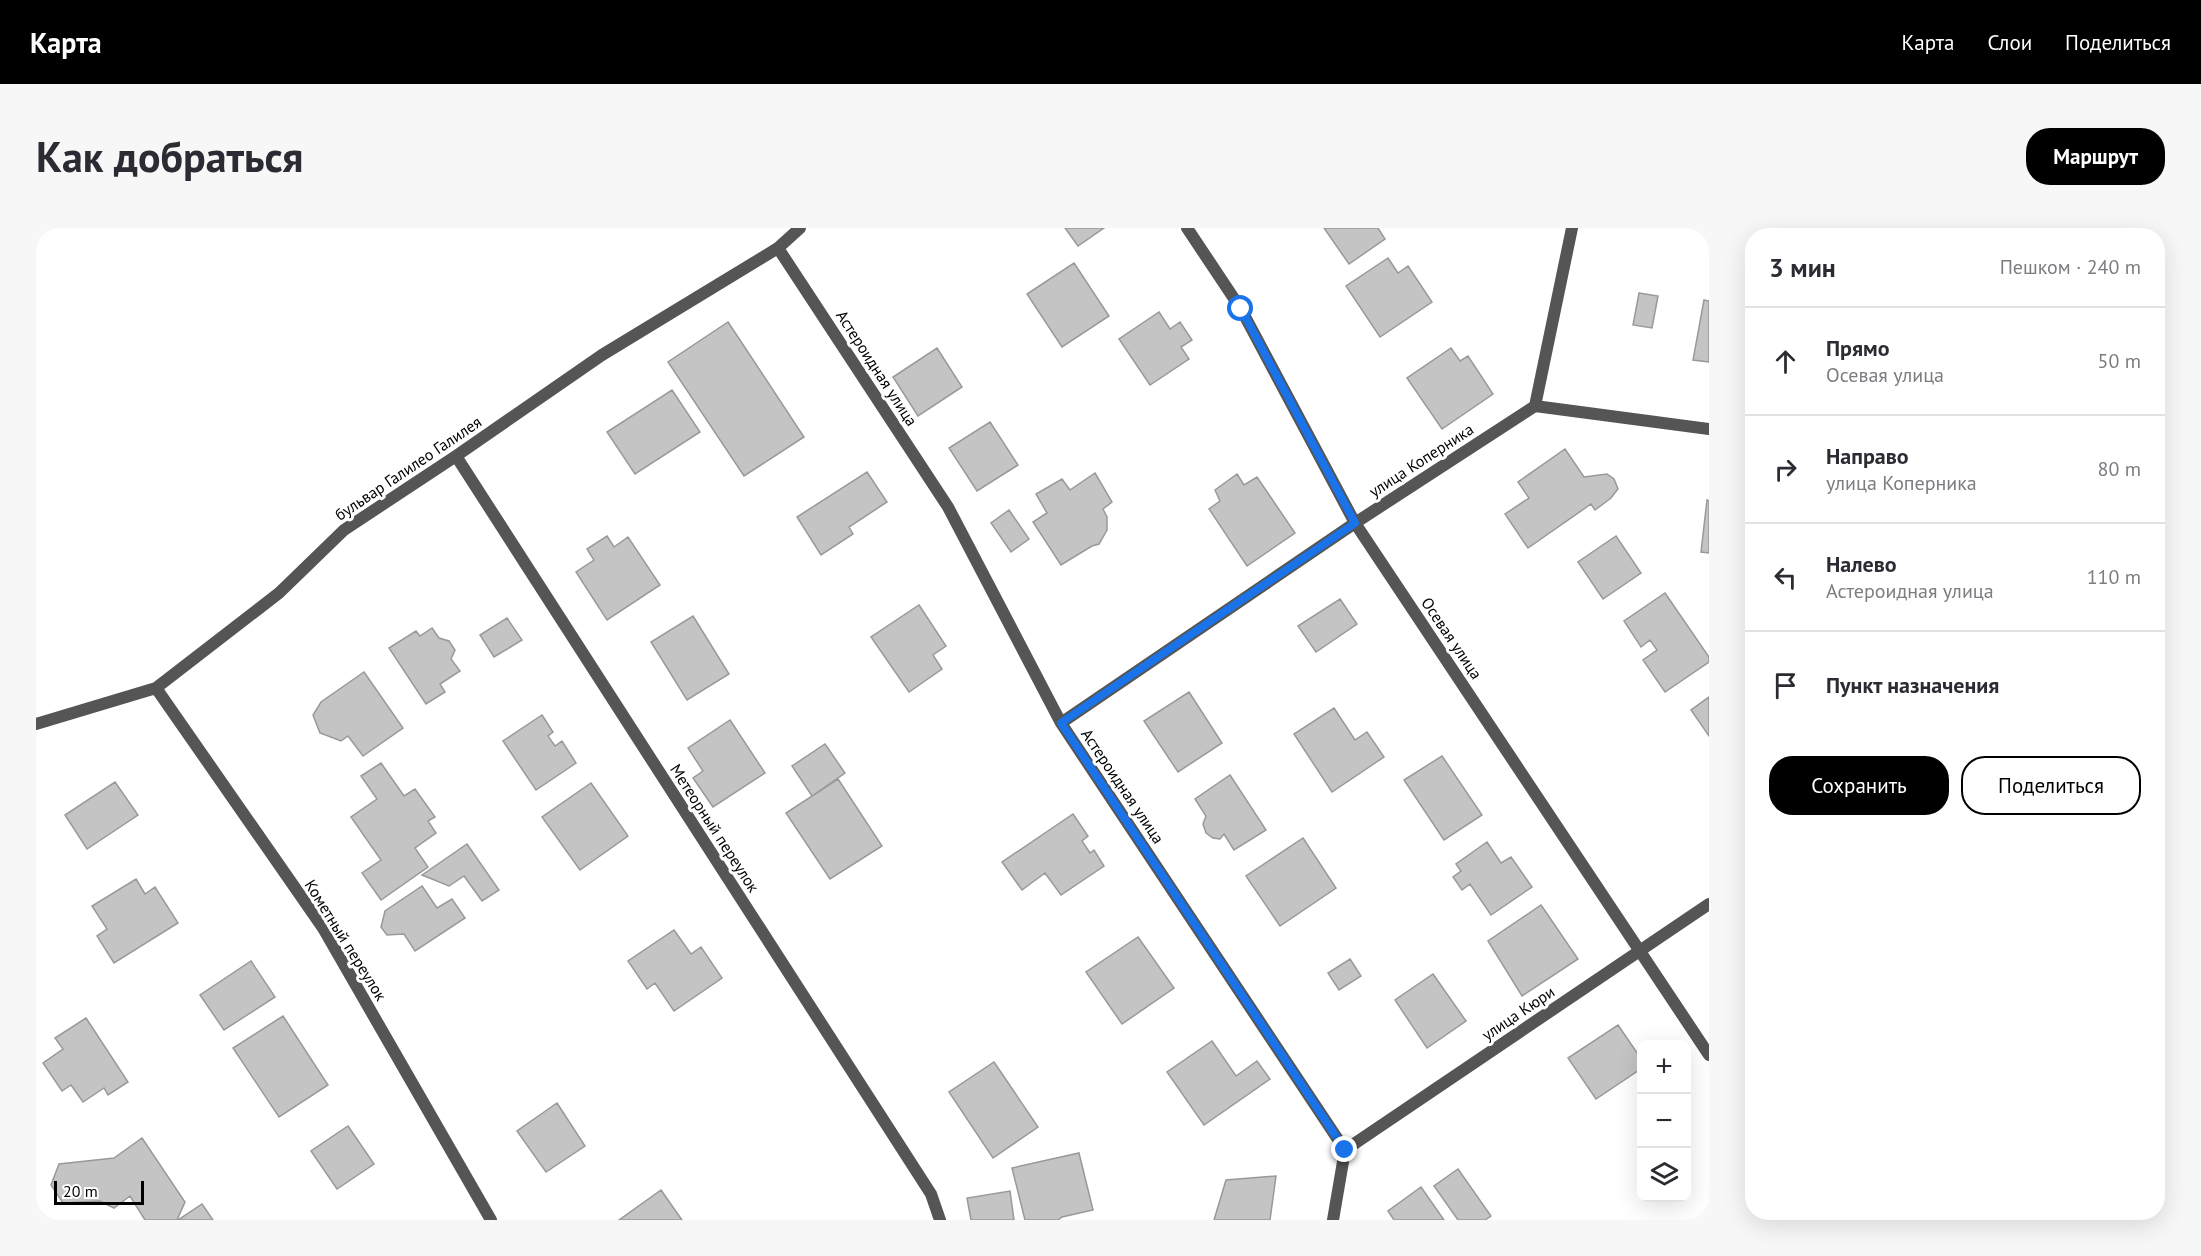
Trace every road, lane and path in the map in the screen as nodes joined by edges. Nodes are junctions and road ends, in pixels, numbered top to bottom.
1 (800, 228) edge
2 (1187, 228) edge
3 (1572, 228) edge
4 (778, 248) junction
5 (1535, 406) junction
6 (1709, 429) edge
7 (456, 456) junction
8 (1355, 523) junction
9 (156, 688) junction
10 (1061, 723) junction
11 (36, 724) edge
12 (1709, 904) edge
13 (1640, 951) junction
14 (1709, 1055) edge
15 (1345, 1150) junction
16 (491, 1220) edge
17 (940, 1220) edge
18 (1333, 1220) edge

1 - 4 street, бульвар Галилео Галилея
2 - 8 street, Осевая улица
3 - 5 street
4 - 7 street, бульвар Галилео Галилея
4 - 10 street, Астероидная улица
5 - 6 street
5 - 8 street, улица Коперника
7 - 9 street, бульвар Галилео Галилея
7 - 17 street, Метеорный переулок
8 - 10 street, улица Коперника
8 - 13 street, Осевая улица
9 - 11 street, бульвар Галилео Галилея
9 - 16 street, Кометный переулок
10 - 15 street, Астероидная улица
12 - 13 street, улица Кюри
13 - 14 street, Осевая улица
13 - 15 street, улица Кюри
15 - 18 street

